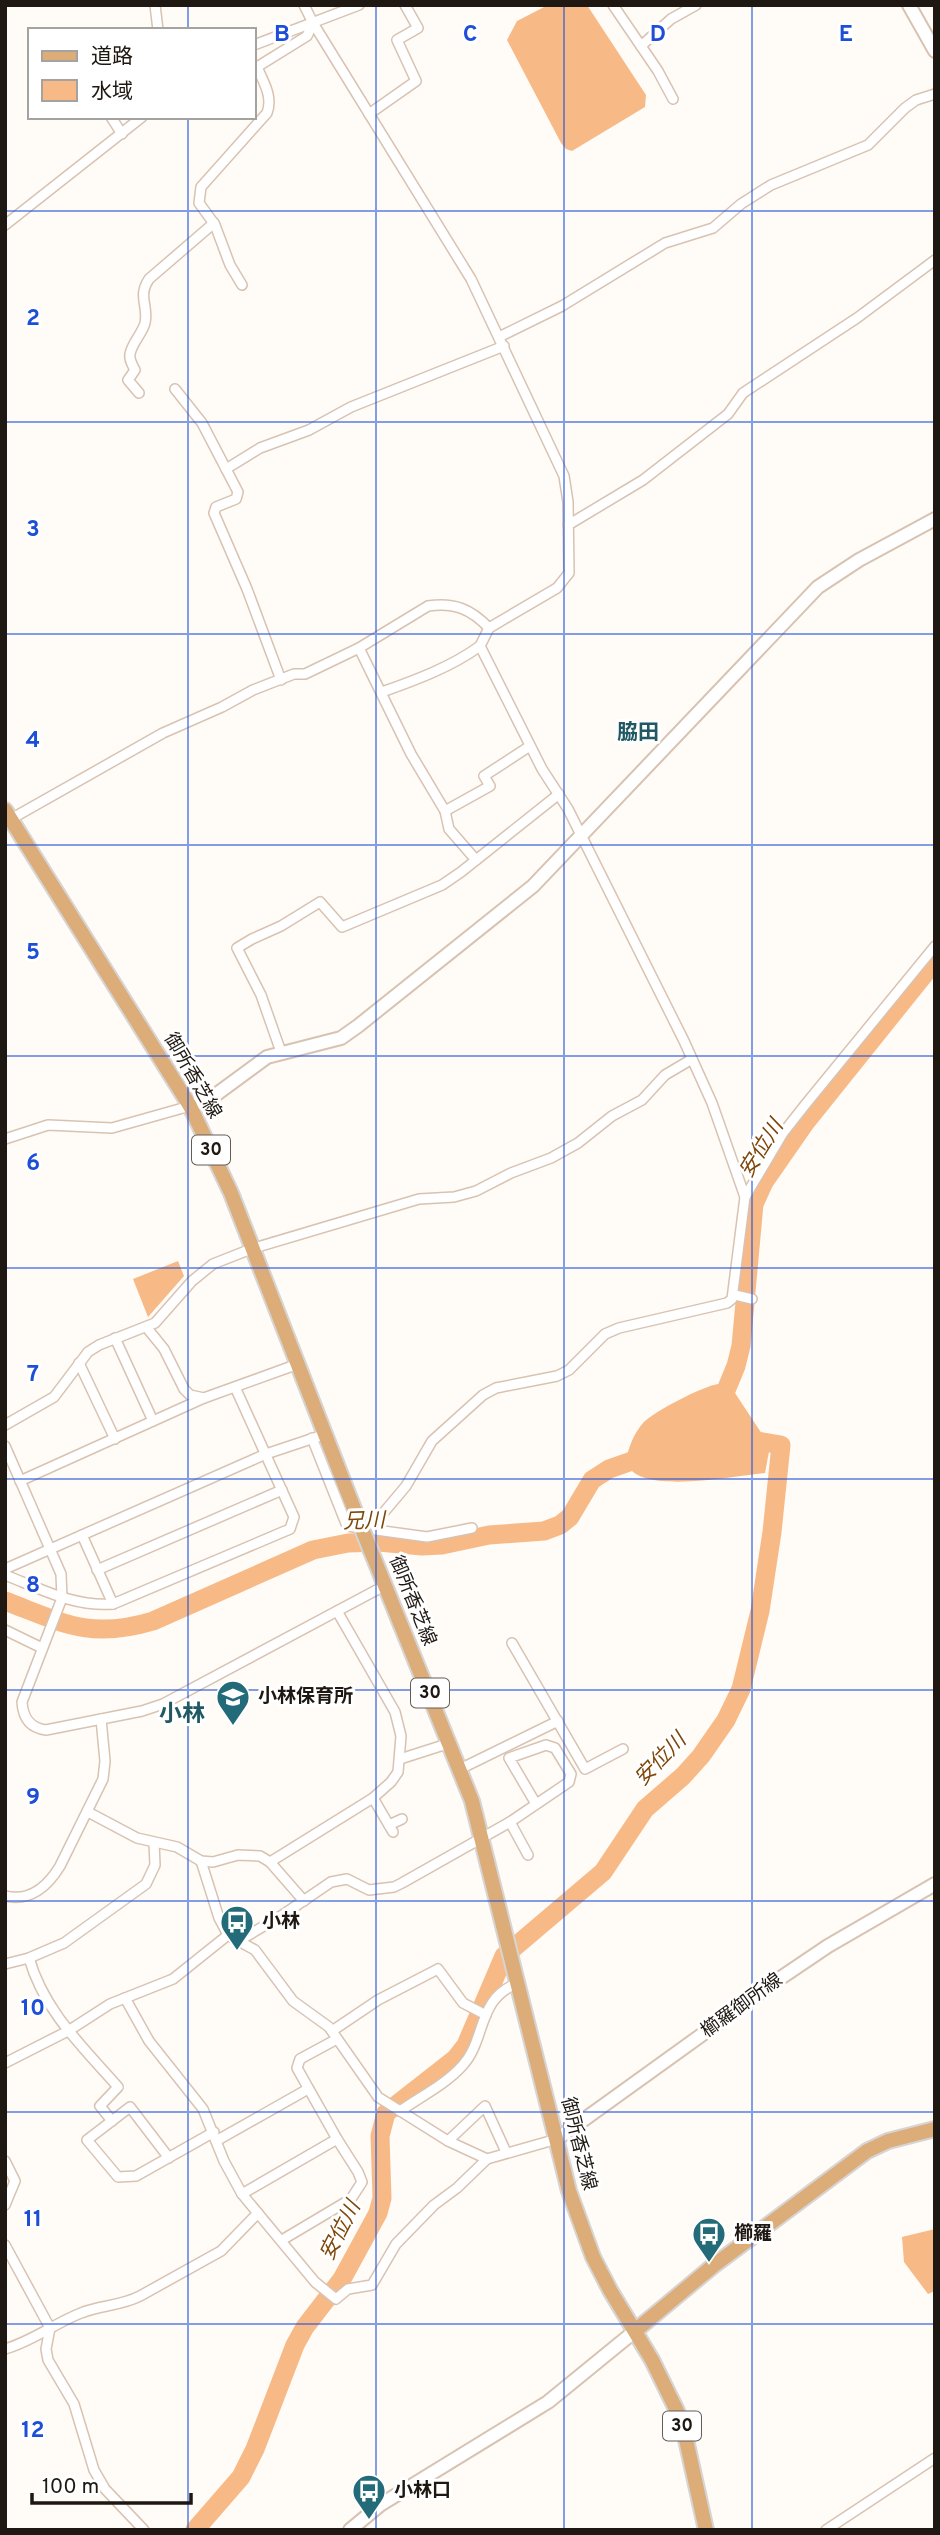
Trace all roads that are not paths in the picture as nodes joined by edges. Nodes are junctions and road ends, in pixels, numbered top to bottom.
1 (155, 5) edge
2 (304, 5) edge
3 (359, 5) edge
4 (405, 5) edge
5 (613, 5) edge
6 (696, 5) edge
7 (909, 5) edge
8 (313, 23) junction
9 (158, 28) edge
10 (256, 44) edge
11 (641, 46) junction
12 (935, 51) edge
13 (935, 94) edge
14 (673, 99) dead end
15 (369, 114) junction
16 (112, 119) edge
17 (140, 119) edge
18 (122, 134) junction
19 (214, 223) junction
20 (5, 225) edge
21 (935, 260) edge
22 (242, 285) dead end
23 (501, 341) junction
24 (175, 388) dead end
25 (139, 393) dead end
26 (226, 469) junction
27 (935, 519) edge
28 (568, 525) junction
29 (489, 628) junction
30 (480, 646) junction
31 (359, 648) junction
32 (281, 680) junction
33 (382, 692) junction
34 (530, 746) junction
35 (559, 794) junction
36 (445, 811) junction
37 (8, 814) edge
38 (581, 837) junction
39 (476, 860) junction
40 (935, 946) edge
41 (281, 1052) junction
42 (692, 1059) junction
43 (190, 1107) junction
44 (5, 1139) edge
45 (745, 1197) junction
46 (251, 1249) junction
47 (735, 1294) junction
48 (752, 1298) dead end
49 (147, 1328) junction
50 (115, 1338) junction
51 (79, 1363) junction
52 (298, 1364) junction
53 (235, 1387) junction
54 (204, 1398) junction
55 (153, 1422) junction
56 (5, 1425) edge
57 (319, 1436) junction
58 (115, 1439) junction
59 (5, 1446) edge
60 (266, 1454) junction
61 (20, 1481) junction
62 (282, 1490) junction
63 (364, 1525) junction
64 (472, 1528) dead end
65 (82, 1535) junction
66 (51, 1549) junction
67 (6, 1569) edge
68 (97, 1570) junction
69 (384, 1586) junction
70 (61, 1602) junction
71 (113, 1604) junction
72 (337, 1611) junction
73 (5, 1630) edge
74 (512, 1643) dead end
75 (42, 1648) junction
76 (101, 1719) junction
77 (558, 1721) junction
78 (450, 1742) junction
79 (622, 1749) dead end
80 (400, 1759) junction
81 (460, 1769) junction
82 (373, 1798) junction
83 (537, 1804) junction
84 (88, 1812) junction
85 (402, 1819) dead end
86 (510, 1822) junction
87 (483, 1838) junction
88 (154, 1843) junction
89 (528, 1854) dead end
90 (201, 1861) junction
91 (270, 1862) junction
92 (935, 1884) edge
93 (5, 1896) edge
94 (304, 1901) junction
95 (228, 1935) junction
96 (237, 1942) junction
97 (29, 1958) junction
98 (5, 1964) edge
99 (518, 1983) junction
100 (125, 1998) junction
101 (484, 2015) junction
102 (68, 2031) junction
103 (334, 2035) junction
104 (5, 2063) edge
105 (308, 2089) junction
106 (400, 2111) junction
107 (112, 2120) junction
108 (935, 2129) edge
109 (215, 2136) junction
110 (557, 2138) junction
111 (337, 2139) junction
112 (447, 2141) junction
113 (506, 2152) junction
114 (169, 2158) junction
115 (487, 2159) junction
116 (5, 2161) edge
117 (242, 2194) junction
118 (5, 2205) edge
119 (258, 2213) junction
120 (282, 2240) junction
121 (5, 2245) edge
122 (50, 2328) junction
123 (635, 2331) junction
124 (5, 2349) edge
125 (935, 2458) edge
126 (144, 2530) edge
127 (350, 2530) edge
128 (706, 2530) edge
129 (826, 2530) edge

1 - 9 street
2 - 8 street
3 - 8 street
4 - 15 street
5 - 11 street
6 - 11 street
7 - 12 street
8 - 10 street
8 - 15 street
8 - 19 street
11 - 14 street
13 - 23 street
15 - 23 street
16 - 18 street
17 - 18 street
18 - 20 street
19 - 22 street
19 - 25 street
21 - 28 street
23 - 26 street
23 - 28 street
24 - 26 street
26 - 32 street
27 - 38 street
28 - 29 street
29 - 30 street
29 - 31 street
30 - 33 street
30 - 34 street
31 - 32 street
31 - 33 street
32 - 37 street
33 - 36 street
34 - 35 street
34 - 36 street
35 - 38 street
35 - 39 street
36 - 39 street
37 - 43 main road, 御所香芝線 / 30
38 - 41 street
38 - 42 street
39 - 41 street
40 - 45 street
41 - 43 street
42 - 45 street
42 - 46 street
43 - 44 street
43 - 46 main road, 御所香芝線 / 30
45 - 47 street
46 - 49 street
46 - 52 main road, 御所香芝線 / 30
47 - 48 street
47 - 63 street
49 - 50 street
49 - 54 street
50 - 51 street
50 - 55 street
51 - 56 street
51 - 58 street
52 - 53 street
52 - 57 main road, 御所香芝線 / 30
53 - 54 street
53 - 60 street
54 - 55 street
55 - 58 street
57 - 60 street
57 - 63 main road, 御所香芝線 / 30
58 - 61 street
59 - 61 street
60 - 62 street
60 - 65 street
61 - 66 street
62 - 68 street
62 - 71 street
63 - 64 street
63 - 69 main road, 御所香芝線 / 30, bridge
65 - 66 street
65 - 68 street
66 - 67 street
66 - 70 street
67 - 70 street
68 - 71 street
69 - 72 street
69 - 78 main road, 御所香芝線 / 30
70 - 71 street
70 - 75 street
72 - 76 street
72 - 80 street
73 - 75 street
74 - 77 street
75 - 76 street
76 - 84 street
77 - 79 street
77 - 81 street
78 - 80 street
78 - 81 main road, 御所香芝線 / 30
80 - 82 street
81 - 87 main road, 御所香芝線 / 30
82 - 85 street
82 - 91 street
83 - 83 street
83 - 86 street
84 - 88 street
84 - 93 street
86 - 87 street
86 - 89 street
87 - 94 street
87 - 99 main road, 御所香芝線 / 30
88 - 90 street
88 - 97 street
90 - 91 street
90 - 95 street
91 - 94 street
92 - 110 street, 櫛羅御所線
94 - 96 street
95 - 96 street
95 - 100 street
96 - 103 street
97 - 98 street
97 - 102 street
99 - 101 street
99 - 110 main road, 御所香芝線 / 30
100 - 102 street
100 - 109 street
101 - 103 street
101 - 106 street
102 - 104 street
102 - 107 street
103 - 105 street
103 - 106 street
105 - 109 street
105 - 111 street
106 - 112 street
107 - 114 street
107 - 114 street
108 - 123 main road
109 - 114 street
109 - 117 street
110 - 113 street
110 - 123 main road, 御所香芝線 / 30
111 - 117 street
111 - 120 street
112 - 113 street
112 - 115 street
113 - 115 street
115 - 120 street
116 - 118 street
117 - 119 street
119 - 120 street
119 - 122 street
121 - 122 street
122 - 124 street
122 - 126 street
123 - 127 street
123 - 128 main road, 御所香芝線 / 30
125 - 129 street

